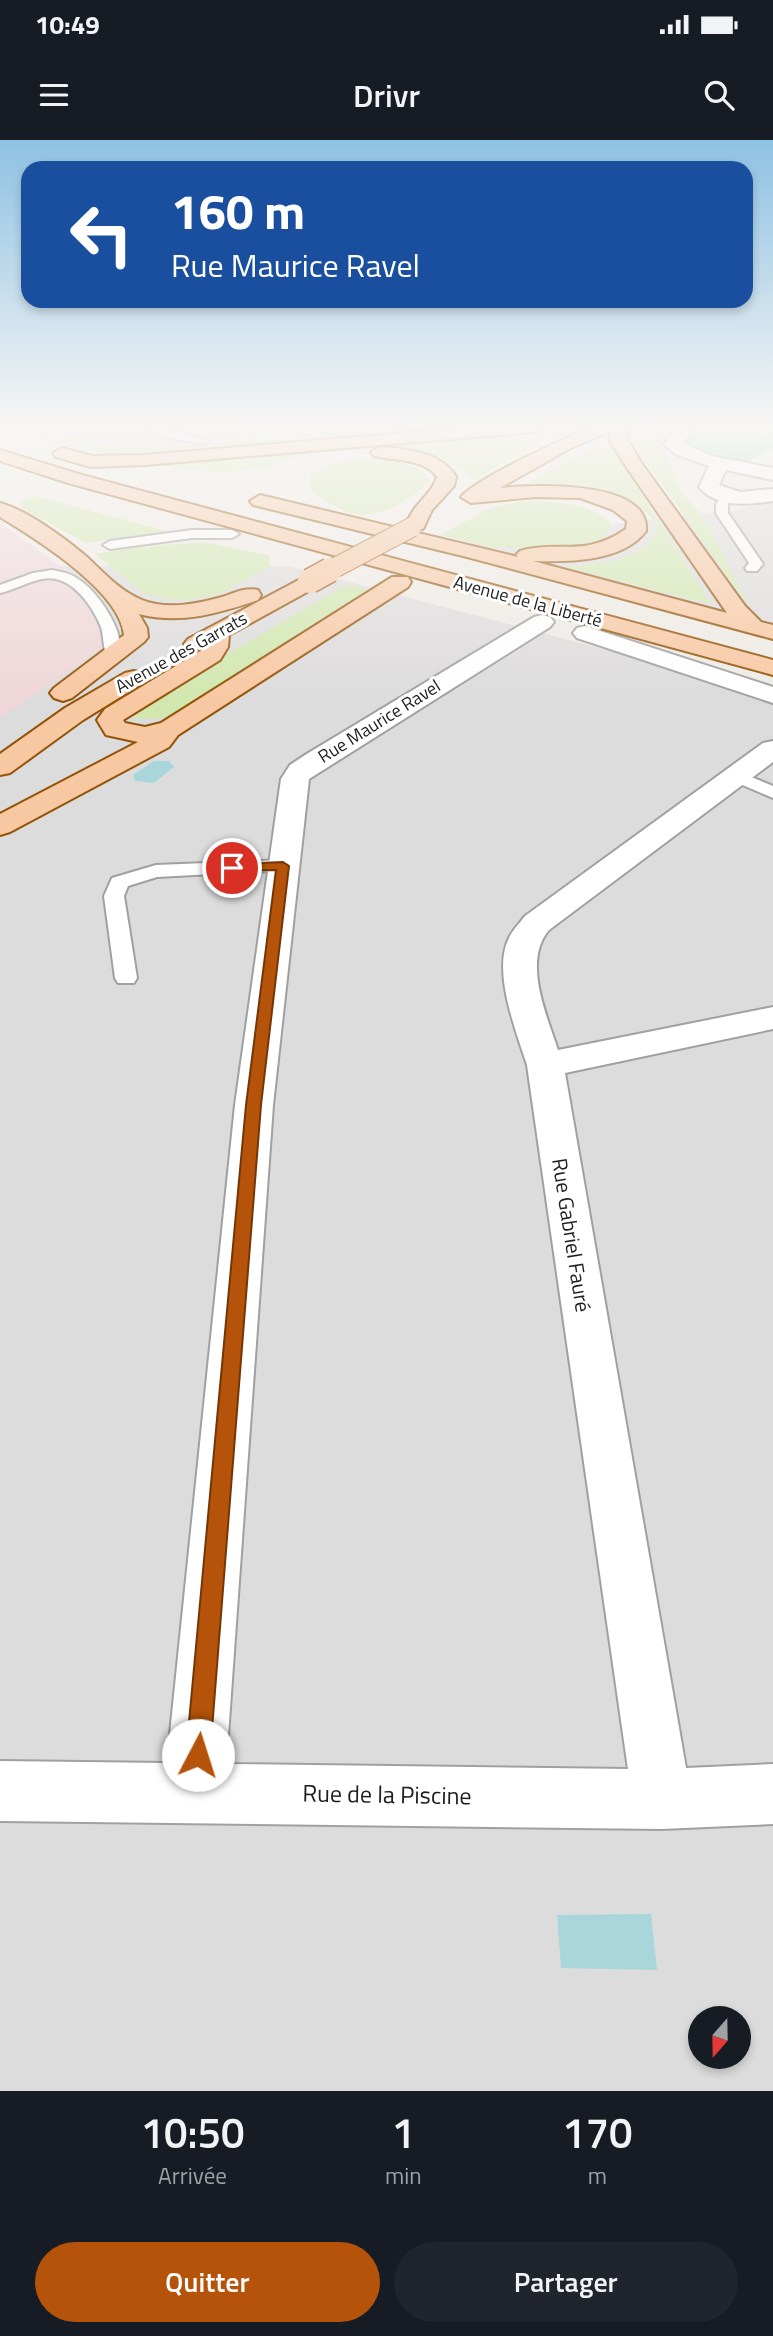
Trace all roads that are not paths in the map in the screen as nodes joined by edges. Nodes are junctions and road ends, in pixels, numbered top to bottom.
1 (29, 518) edge
2 (168, 518) edge
3 (219, 518) edge
4 (276, 518) edge
5 (331, 518) edge
6 (343, 518) edge
7 (417, 518) edge
8 (430, 518) edge
9 (636, 518) edge
10 (671, 518) edge
11 (725, 518) edge
12 (360, 525) junction
13 (414, 526) junction
14 (232, 534) junction
15 (110, 545) dead end
16 (473, 552) junction
17 (752, 568) dead end
18 (310, 581) junction
19 (400, 582) junction
20 (0, 589) edge
21 (118, 596) junction
22 (542, 622) junction
23 (762, 629) edge
24 (218, 632) junction
25 (584, 633) junction
26 (703, 649) junction
27 (773, 651) edge
28 (113, 656) junction
29 (773, 668) edge
30 (773, 695) edge
31 (45, 704) dead end
32 (170, 729) junction
33 (773, 749) edge
34 (0, 767) edge
35 (737, 776) junction
36 (773, 793) edge
37 (0, 826) edge
38 (283, 866) junction
39 (126, 978) dead end
40 (773, 1018) edge
41 (545, 1065) junction
42 (0, 1791) edge
43 (194, 1791) junction
44 (773, 1794) edge
45 (662, 1799) junction

1 - 21 main road
2 - 14 main road
3 - 26 main road, Avenue de la Liberté
4 - 27 main road, Avenue de la Liberté
5 - 12 main road, Avenue de la Liberté
6 - 12 main road
7 - 13 main road
8 - 13 main road, Avenue des Garrats
9 - 16 main road
10 - 23 main road
11 - 17 lane
12 - 16 main road, Avenue de la Liberté
13 - 18 main road, Avenue des Garrats, bridge
14 - 15 lane
14 - 19 main road
16 - 23 main road, Avenue de la Liberté
18 - 21 main road
18 - 24 main road, Avenue des Garrats
19 - 22 main road
19 - 32 main road
20 - 28 lane
21 - 28 main road
22 - 25 main road
22 - 38 street, Rue Maurice Ravel
24 - 32 main road
24 - 34 main road, Avenue des Garrats
25 - 26 main road
25 - 30 street
26 - 29 main road, Avenue de la Liberté
28 - 31 main road
32 - 37 main road
33 - 35 street, Rue Gabriel Fauré
35 - 36 lane
35 - 41 street, Rue Gabriel Fauré
38 - 39 lane
38 - 43 street, Rue Maurice Ravel
40 - 41 street
41 - 45 street, Rue Gabriel Fauré
42 - 43 street, Rue de la Piscine
43 - 45 street, Rue de la Piscine
44 - 45 street, Rue de la Piscine

